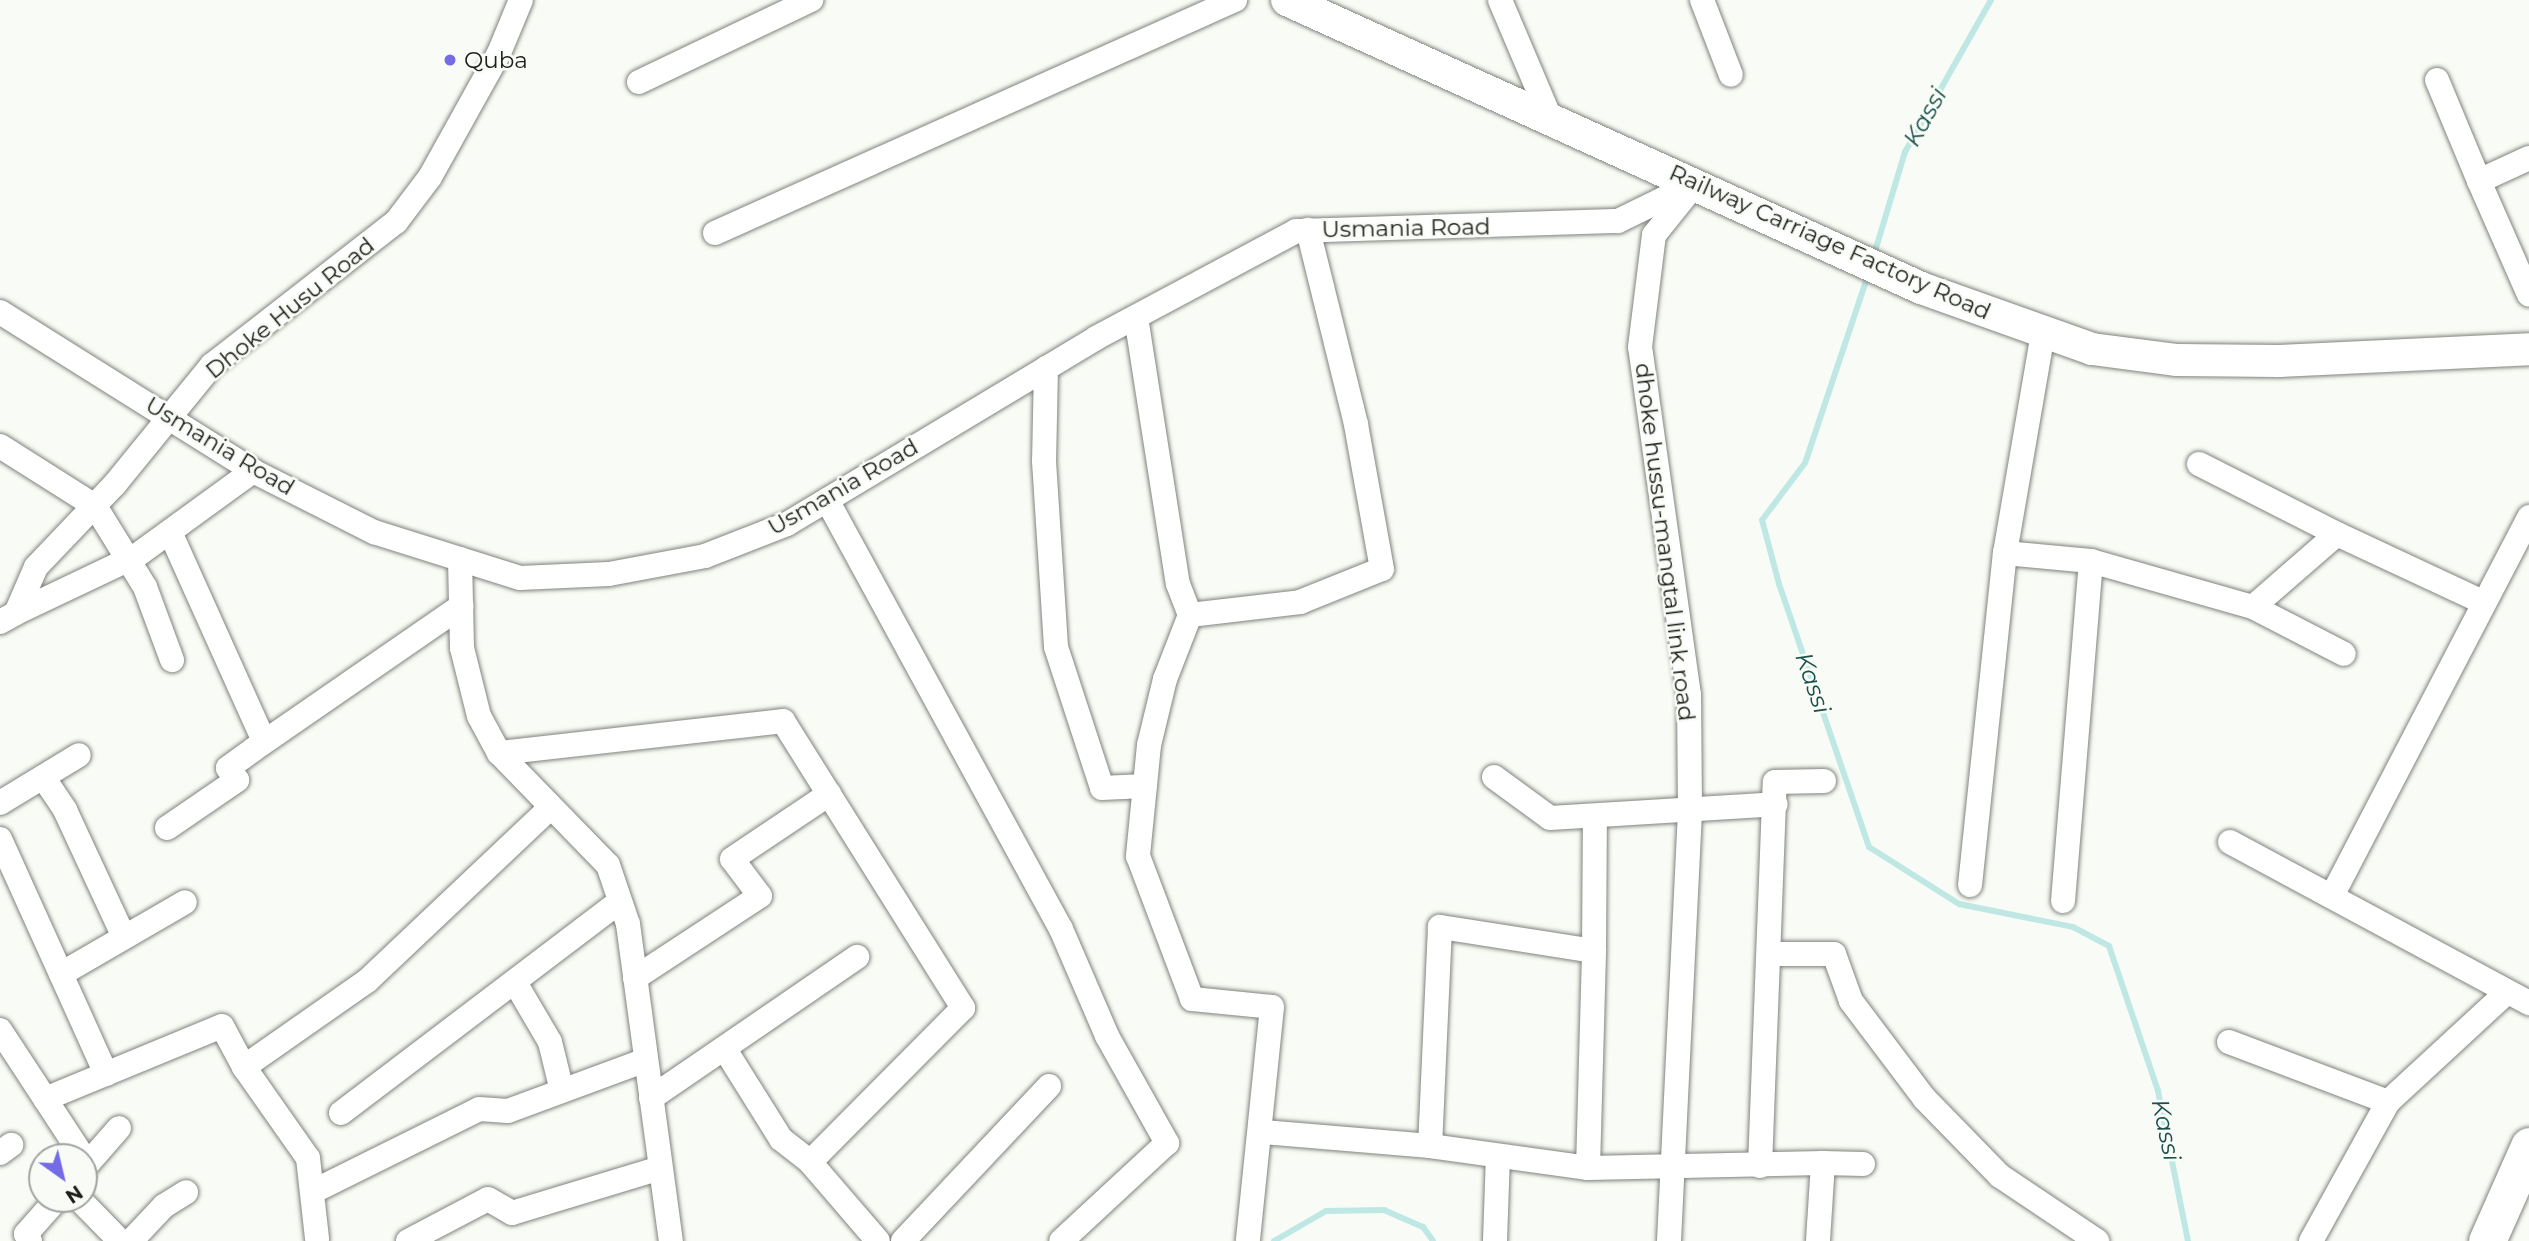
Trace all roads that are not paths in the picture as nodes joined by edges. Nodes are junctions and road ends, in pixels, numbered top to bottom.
1 (521, 0) edge
2 (811, 0) edge
3 (1235, 0) edge
4 (1287, 0) edge
5 (1500, 0) edge
6 (1702, 0) edge
7 (1731, 75) dead end
8 (2437, 80) dead end
9 (639, 82) dead end
10 (1550, 118) junction
11 (2529, 158) edge
12 (2479, 181) junction
13 (1696, 183) junction
14 (1308, 230) junction
15 (715, 233) dead end
16 (2529, 295) edge
17 (0, 313) edge
18 (1136, 317) junction
19 (2043, 334) junction
20 (2529, 349) edge
21 (1046, 368) junction
22 (171, 416) junction
23 (0, 446) edge
24 (2199, 464) dead end
25 (253, 471) junction
26 (827, 500) junction
27 (95, 506) junction
28 (2529, 517) edge
29 (170, 532) junction
30 (2337, 534) junction
31 (2006, 553) junction
32 (460, 559) junction
33 (128, 560) junction
34 (2091, 561) junction
35 (2483, 601) junction
36 (461, 606) junction
37 (2253, 607) junction
38 (1190, 615) junction
39 (8, 617) edge
40 (2344, 654) dead end
41 (172, 660) dead end
42 (264, 741) junction
43 (499, 753) junction
44 (79, 755) dead end
45 (1494, 776) dead end
46 (43, 777) junction
47 (1824, 781) dead end
48 (1145, 786) junction
49 (829, 794) junction
50 (0, 803) edge
51 (1776, 804) junction
52 (550, 808) junction
53 (1690, 809) junction
54 (1595, 816) junction
55 (167, 828) dead end
56 (0, 839) edge
57 (2230, 842) dead end
58 (1970, 885) dead end
59 (2333, 894) junction
60 (620, 901) junction
61 (2063, 901) dead end
62 (185, 902) dead end
63 (124, 937) junction
64 (1594, 951) junction
65 (1769, 954) junction
66 (857, 957) dead end
67 (61, 974) junction
68 (635, 978) junction
69 (516, 984) junction
70 (2518, 998) edge
71 (0, 1030) edge
72 (2229, 1042) dead end
73 (726, 1051) junction
74 (646, 1060) junction
75 (244, 1068) junction
76 (106, 1074) junction
77 (1049, 1086) dead end
78 (562, 1091) junction
79 (651, 1098) junction
80 (45, 1099) junction
81 (2388, 1102) junction
82 (341, 1112) dead end
83 (119, 1128) dead end
84 (1263, 1132) junction
85 (73, 1143) edge
86 (1430, 1146) junction
87 (2529, 1146) edge
88 (98, 1149) edge
89 (1498, 1157) junction
90 (810, 1162) junction
91 (1823, 1163) junction
92 (1863, 1164) dead end
93 (1760, 1166) junction
94 (660, 1168) junction
95 (1588, 1168) junction
96 (1673, 1169) junction
97 (314, 1191) junction
98 (186, 1192) dead end
99 (47, 1213) edge
100 (93, 1213) edge
101 (1251, 1232) edge
102 (28, 1238) edge
103 (317, 1238) dead end
104 (120, 1241) edge
105 (131, 1241) edge
106 (408, 1241) edge
107 (671, 1241) edge
108 (878, 1241) edge
109 (903, 1241) edge
110 (1061, 1241) edge
111 (1495, 1241) edge
112 (1669, 1241) edge
113 (1818, 1241) edge
114 (2097, 1241) edge
115 (2311, 1241) edge
116 (2487, 1241) edge

1 - 22 street, Dhoke Husu Road
2 - 9 street
3 - 15 street
4 - 10 main road, Railway Carriage Factory Road
5 - 10 street
6 - 7 street
8 - 12 street
10 - 13 main road, Railway Carriage Factory Road
11 - 12 street
12 - 16 street
13 - 14 street, Usmania Road
13 - 19 main road, Railway Carriage Factory Road
13 - 53 street, dhoke hussu-mangtal link road
14 - 18 street, Usmania Road
14 - 38 street
17 - 22 street, Usmania Road
18 - 21 street, Usmania Road
18 - 38 street
19 - 20 main road, Railway Carriage Factory Road
19 - 31 street
21 - 26 street, Usmania Road
21 - 48 street
22 - 25 street, Usmania Road
22 - 27 street, Dhoke Husu Road
23 - 27 street
24 - 30 street
25 - 29 street
25 - 32 street, Usmania Road
26 - 32 street, Usmania Road
26 - 110 street
27 - 33 street
27 - 39 street, Dhoke Husu Road
28 - 35 street
29 - 33 street
29 - 42 street
30 - 35 street
30 - 37 street
31 - 34 street
31 - 58 street
32 - 36 street
33 - 39 street
33 - 41 street
34 - 37 street
34 - 61 street
35 - 59 street
36 - 42 street
36 - 43 street
37 - 40 street
38 - 48 street
42 - 55 street
43 - 49 street
43 - 52 street
44 - 46 street
45 - 54 street
46 - 50 street
46 - 63 street
47 - 51 street
48 - 84 street
49 - 68 street
49 - 90 street
51 - 53 street
51 - 65 street
52 - 60 street
52 - 75 street
53 - 54 street
53 - 96 street, dhoke hussu-mangtal link road
54 - 64 street
56 - 67 street
57 - 59 street
59 - 70 street
60 - 68 street
60 - 69 street
62 - 63 street
63 - 67 street
64 - 86 street
64 - 95 street
65 - 93 street
65 - 114 street
66 - 73 street
67 - 76 street
68 - 74 street
69 - 78 street
69 - 82 street
70 - 81 street
71 - 80 street
72 - 81 street
73 - 79 street
73 - 90 street
74 - 78 street
74 - 79 street
75 - 76 street
75 - 97 street
76 - 80 street
77 - 109 street
78 - 97 street
79 - 94 street
80 - 85 street
81 - 115 street
83 - 88 street
84 - 86 street
84 - 101 street
86 - 89 street
87 - 116 highway
89 - 95 street
89 - 111 street
90 - 108 street
91 - 92 street
91 - 93 street
91 - 113 street
93 - 96 street
94 - 106 street
94 - 107 street
95 - 96 street
96 - 112 street, dhoke hussu-mangtal link road
97 - 103 street
98 - 105 street
99 - 102 street
100 - 104 street

